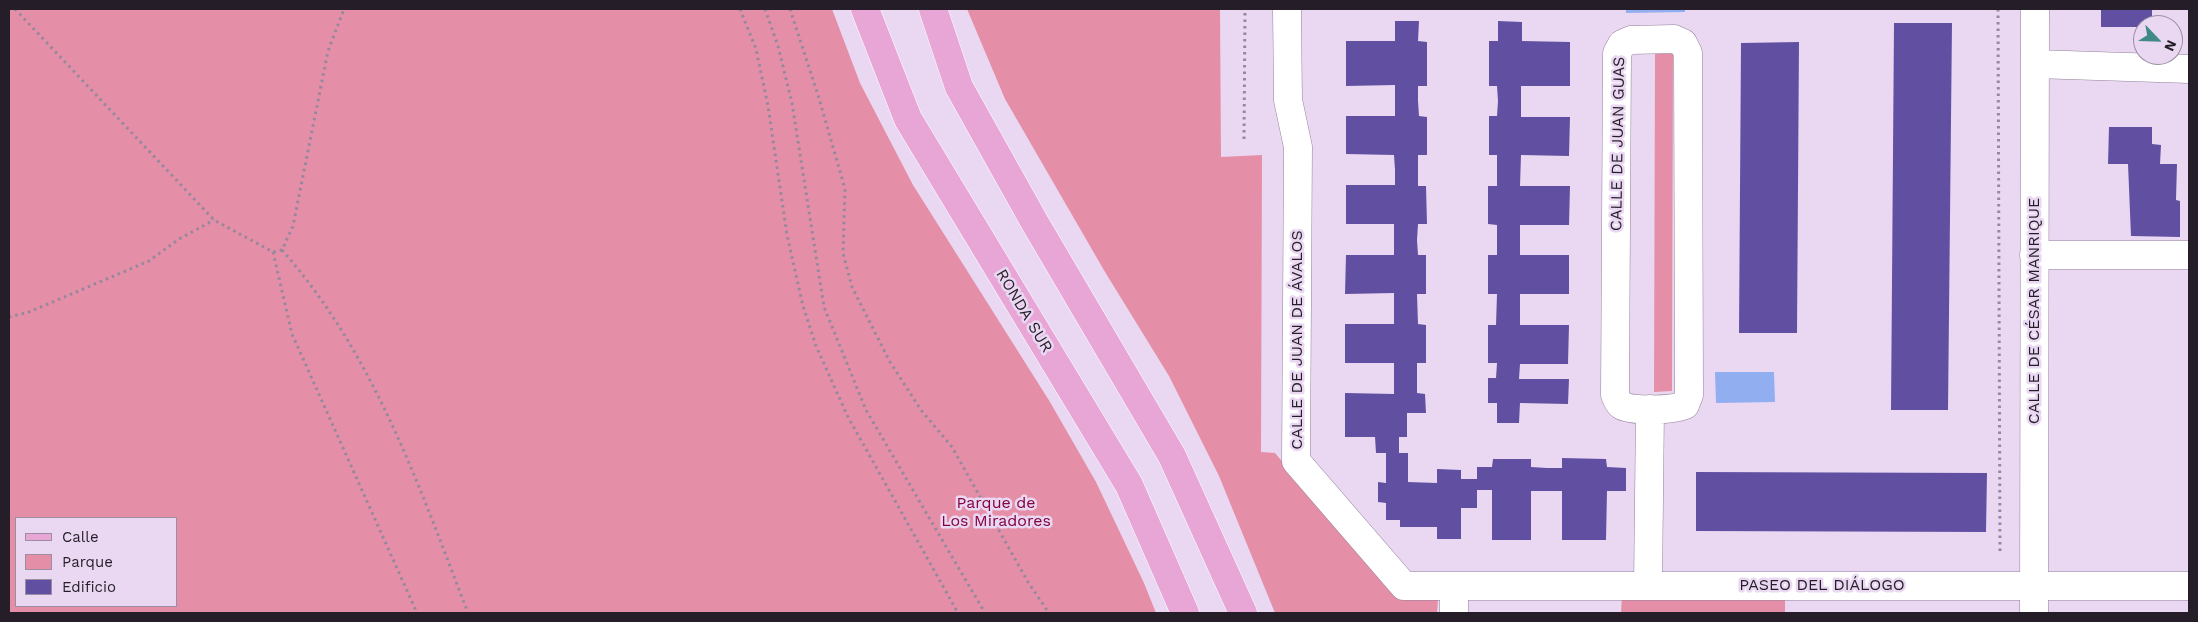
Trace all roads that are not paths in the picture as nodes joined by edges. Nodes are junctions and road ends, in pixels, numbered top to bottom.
1 (865, 9) edge
2 (933, 9) edge
3 (1287, 9) edge
4 (2034, 9) edge
5 (2034, 64) junction
6 (2189, 69) edge
7 (2034, 255) junction
8 (2189, 255) edge
9 (1650, 409) junction
10 (1454, 586) junction
11 (1648, 586) junction
12 (2034, 586) junction
13 (2189, 586) edge
14 (1185, 613) edge
15 (1243, 613) edge
16 (1454, 613) edge
17 (2034, 613) edge

1 - 14 main road, RONDA SUR
2 - 15 main road
3 - 10 street, CALLE DE JUAN DE ÁVALOS
4 - 5 street, CALLE DE CÉSAR MANRIQUE
5 - 6 street
5 - 7 street, CALLE DE CÉSAR MANRIQUE
7 - 8 street
7 - 12 street, CALLE DE CÉSAR MANRIQUE
9 - 9 street, CALLE DE JUAN GUAS
9 - 11 street
10 - 11 street, PASEO DEL DIÁLOGO
10 - 16 street
11 - 12 street, PASEO DEL DIÁLOGO
12 - 13 street, PASEO DEL DIÁLOGO
12 - 17 street, CALLE DE CÉSAR MANRIQUE

